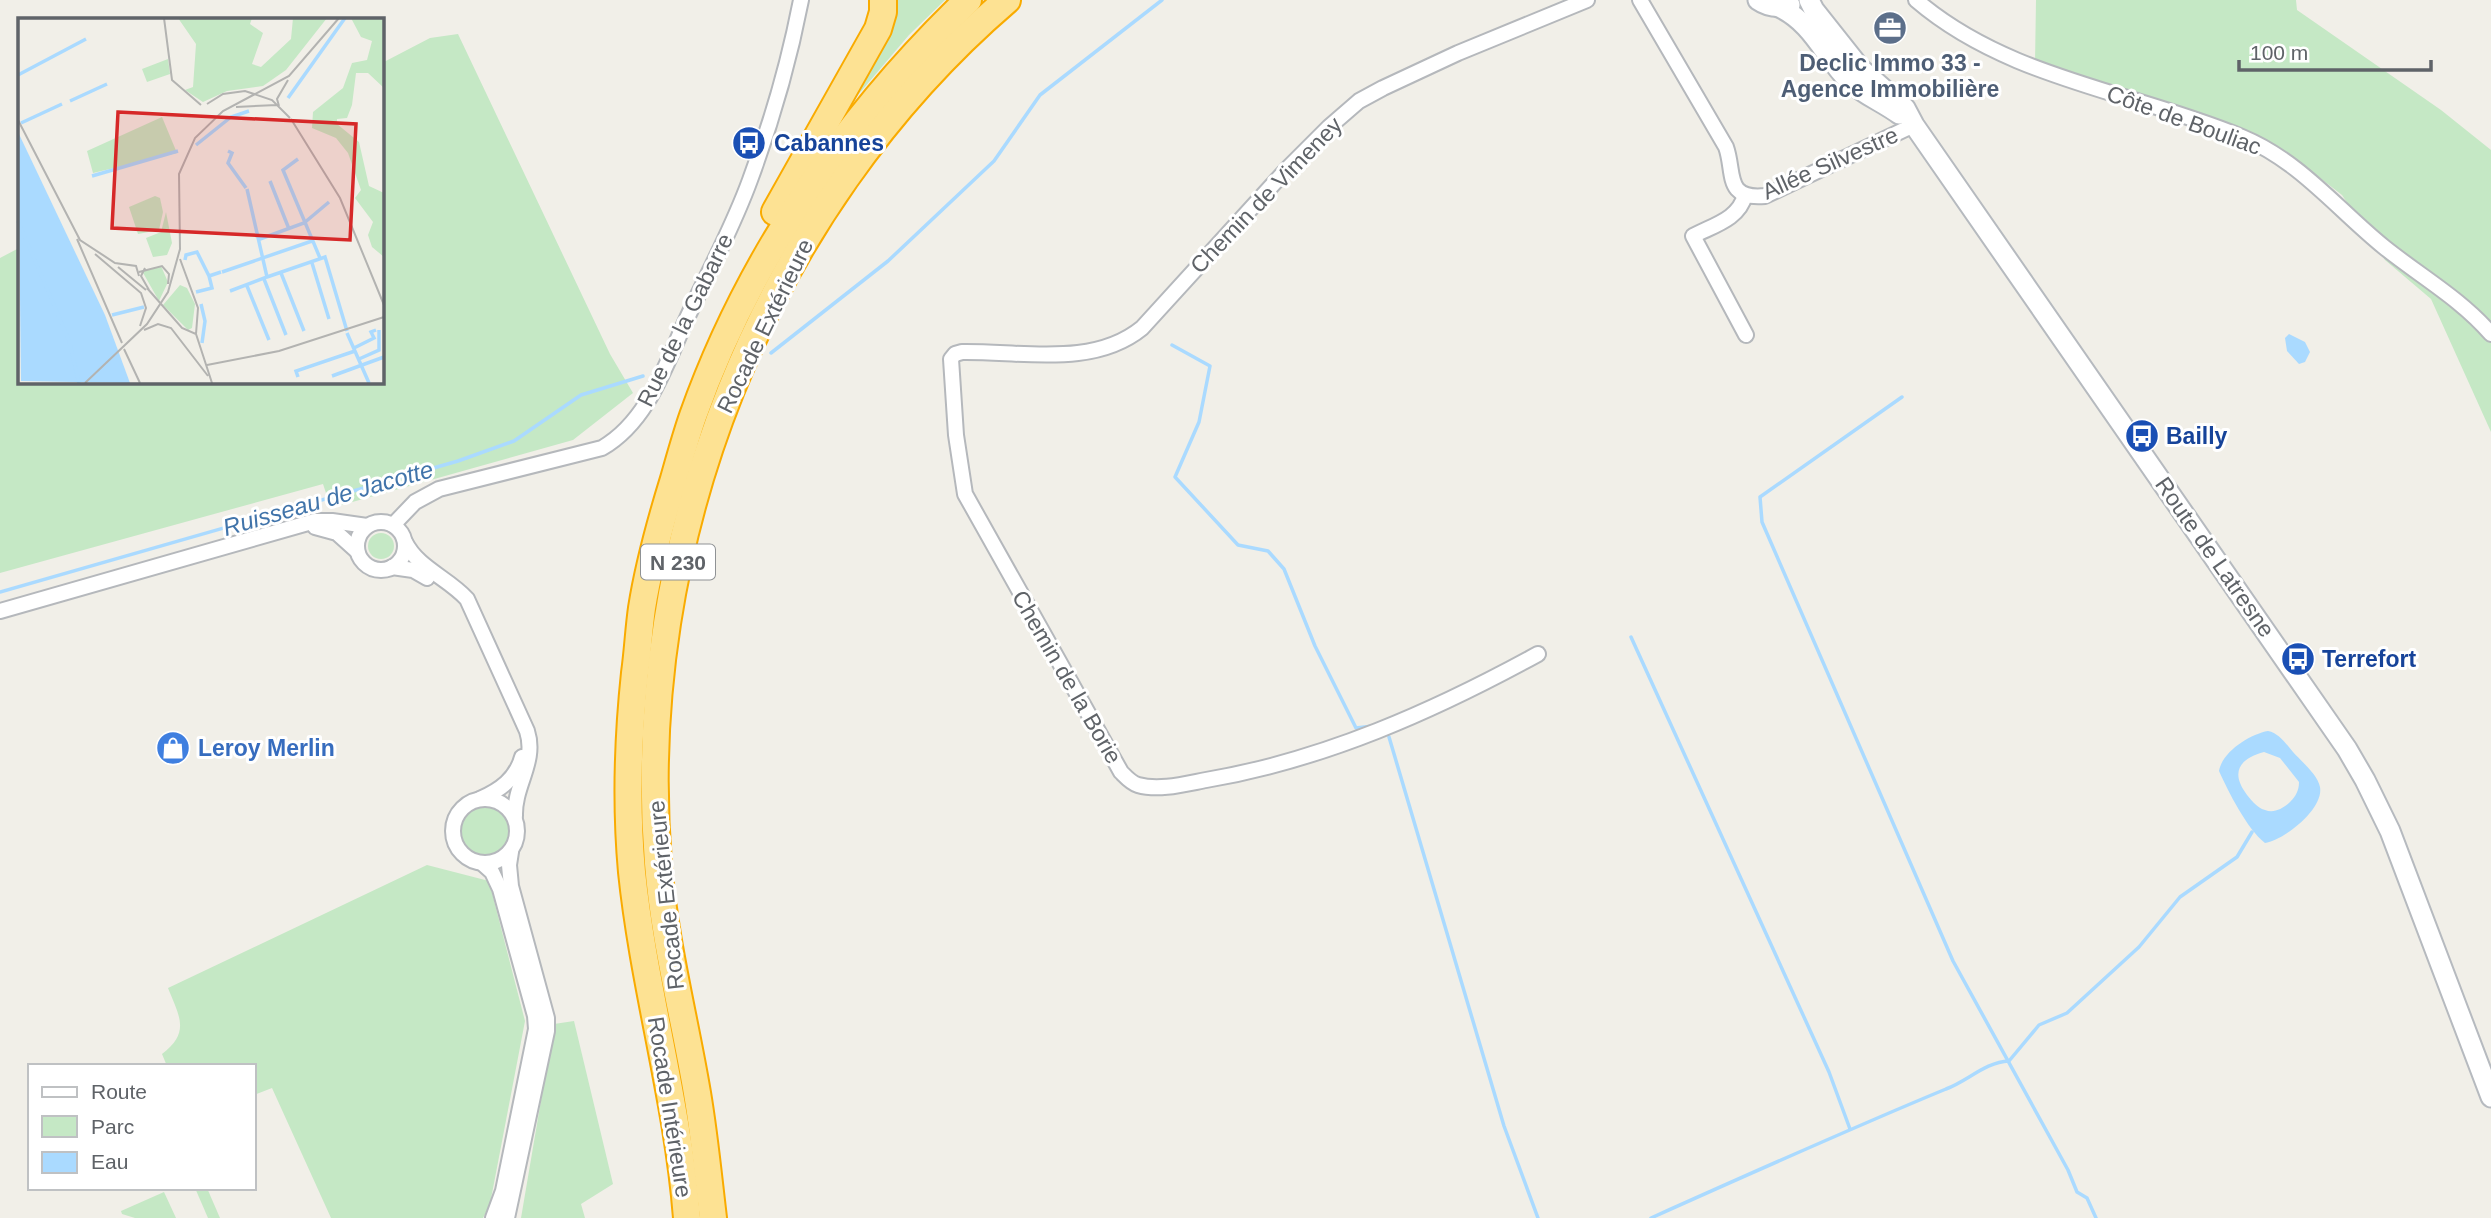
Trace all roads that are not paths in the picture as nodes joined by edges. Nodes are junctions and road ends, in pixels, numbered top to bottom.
1 (801, 0) edge
2 (883, 0) edge
3 (968, 0) edge
4 (1007, 0) edge
5 (1587, 0) edge
6 (1640, 0) edge
7 (1758, 0) edge
8 (1798, 0) edge
9 (1810, 0) edge
10 (1916, 0) edge
11 (1779, 7) junction
12 (1875, 90) junction
13 (1914, 125) junction
14 (1745, 195) junction
15 (2491, 334) edge
16 (1746, 335) dead end
17 (951, 359) joint
18 (693, 416) junction
19 (393, 525) junction
20 (367, 526) junction
21 (300, 527) junction
22 (405, 542) junction
23 (357, 551) junction
24 (392, 567) junction
25 (0, 611) edge
26 (1538, 654) dead end
27 (480, 799) junction
28 (515, 816) junction
29 (511, 852) junction
30 (482, 864) junction
31 (2491, 1097) edge
32 (493, 1218) edge
33 (507, 1218) edge
34 (687, 1218) edge
35 (713, 1218) edge

1 - 19 street, Rue de la Gabarre
2 - 18 highway
3 - 18 highway, Rocade Intérieure / N 230
4 - 35 highway, Rocade Extérieure / N 230
5 - 17 street, Chemin de Vimeney
6 - 14 street, Allée Silvestre
7 - 11 street, Route de Latresne
8 - 11 street
9 - 12 street, Route de Latresne
10 - 15 street, Côte de Bouliac
11 - 12 street, Route de Latresne
12 - 13 street, Route de Latresne
13 - 14 street, Allée Silvestre
13 - 31 street, Route de Latresne
14 - 16 street, Allée Silvestre
17 - 26 street, Chemin de la Borie
18 - 34 highway, Rocade Intérieure / N 230
19 - 20 street
19 - 22 street
20 - 21 street
20 - 23 street
21 - 23 street
21 - 25 street
22 - 24 street
22 - 28 street
23 - 24 street
24 - 27 street
27 - 28 street
27 - 30 street
28 - 29 street
29 - 30 street
29 - 33 street
30 - 32 street

